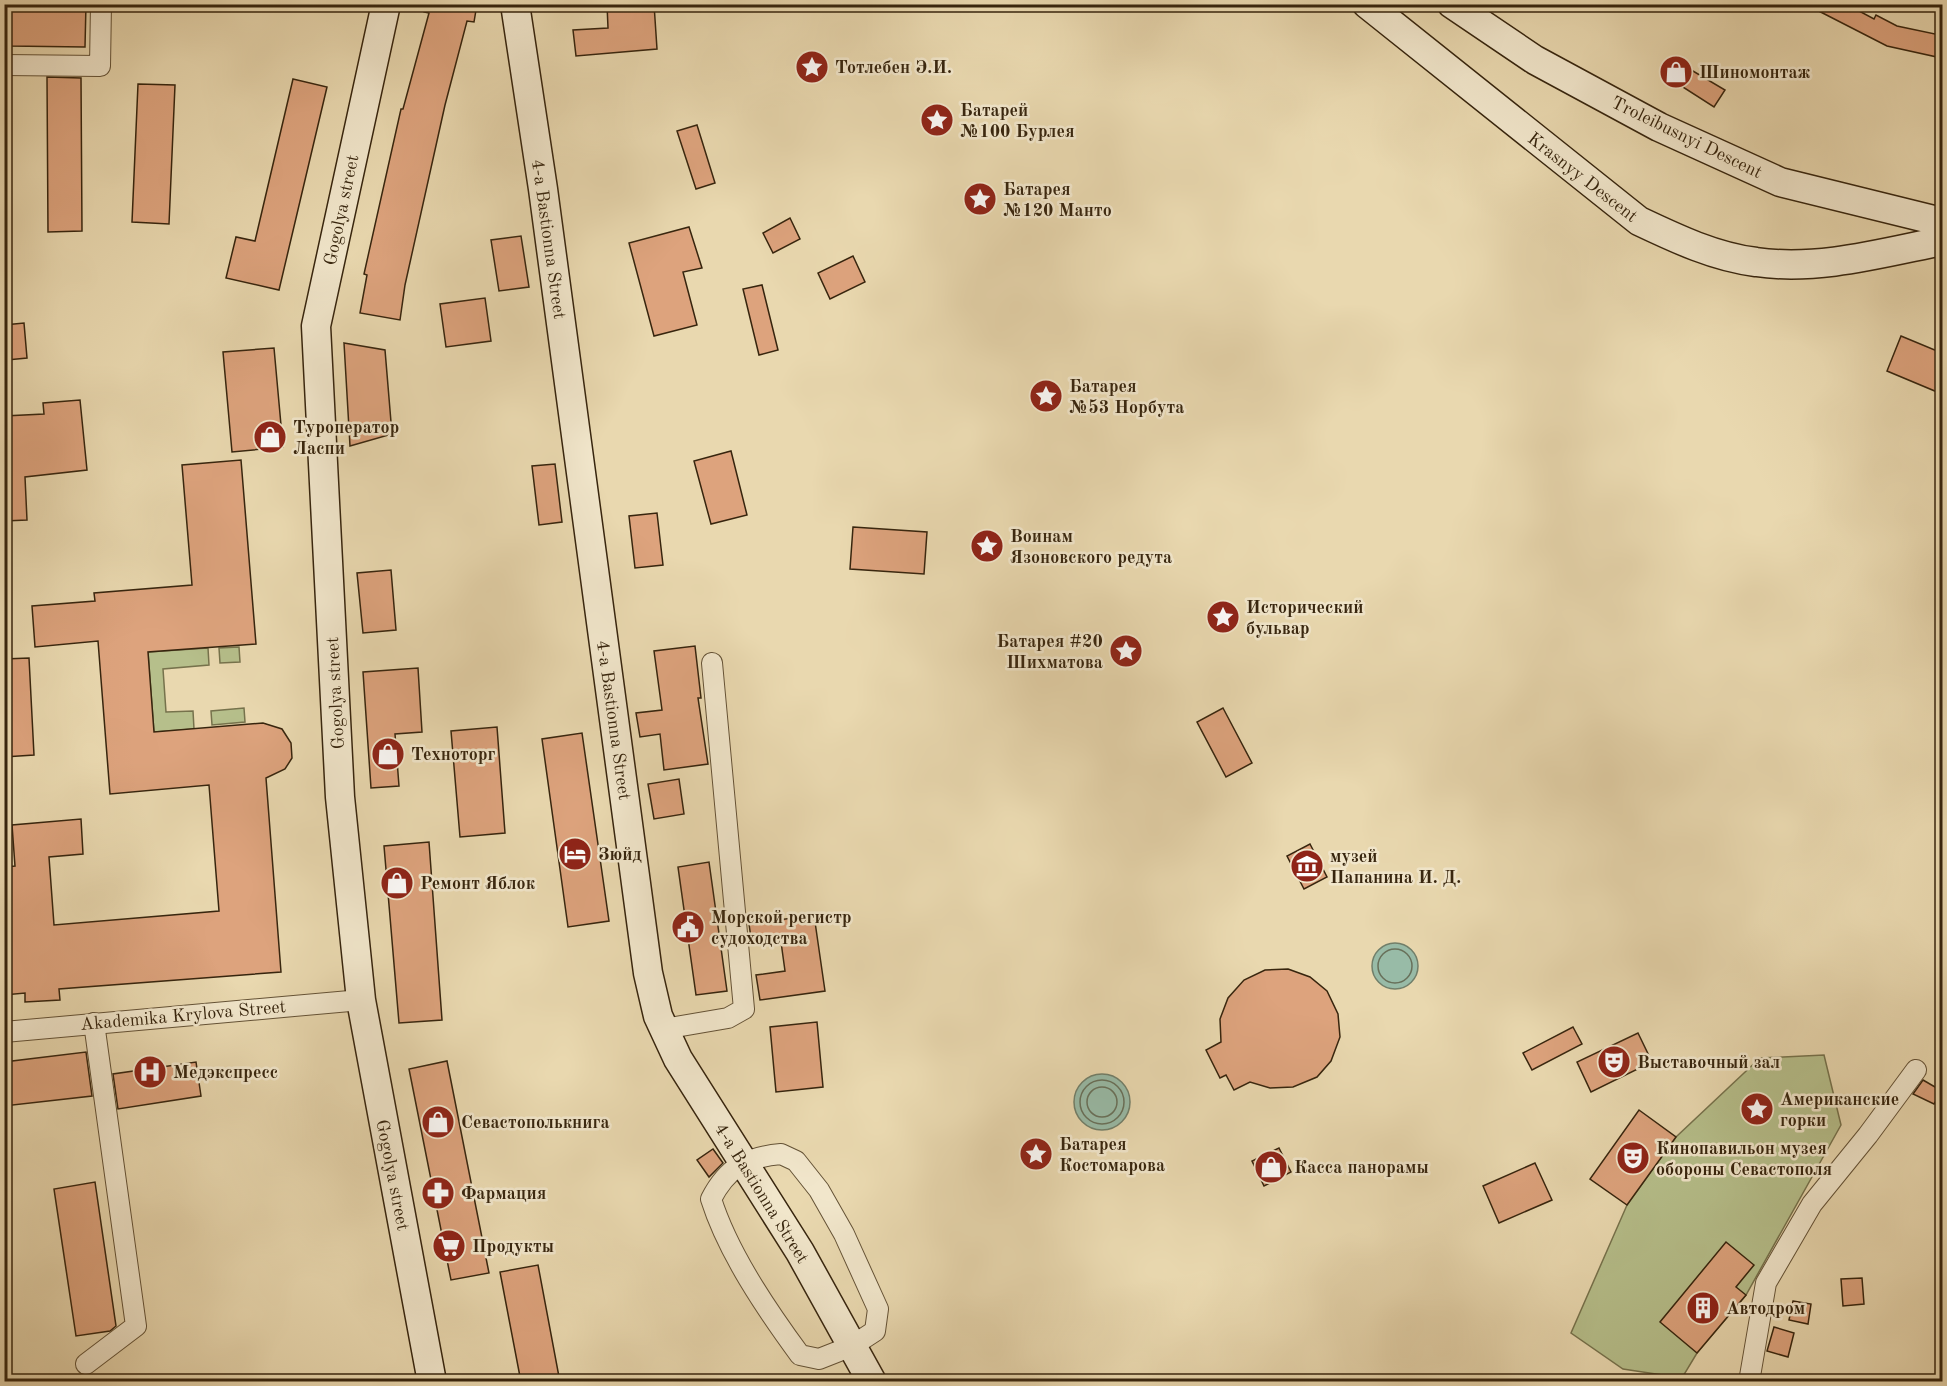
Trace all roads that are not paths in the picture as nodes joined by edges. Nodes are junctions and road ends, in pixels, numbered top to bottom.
1 (102, 4) edge
2 (386, 4) edge
3 (515, 4) edge
4 (1367, 4) edge
5 (1452, 4) edge
6 (4, 65) edge
7 (1942, 222) edge
8 (1942, 241) edge
9 (712, 663) dead end
10 (361, 1000) junction
11 (94, 1023) junction
12 (664, 1029) junction
13 (4, 1032) edge
14 (1916, 1070) dead end
15 (744, 1163) junction
16 (852, 1346) junction
17 (86, 1364) dead end
18 (432, 1382) edge
19 (872, 1382) edge
20 (1749, 1382) edge

1 - 6 street
2 - 10 main road, Gogolya street
3 - 12 main road, 4-a Bastionna Street
4 - 8 main road, Krasnyy Descent
5 - 7 main road, Troleibusnyi Descent
9 - 12 street
10 - 11 street, Akademika Krylova Street
10 - 18 main road, Gogolya street
11 - 13 street, Akademika Krylova Street
11 - 17 street
12 - 15 main road, 4-a Bastionna Street
14 - 20 street
15 - 16 main road, 4-a Bastionna Street
15 - 16 street
15 - 16 street
16 - 19 main road, 4-a Bastionna Street

